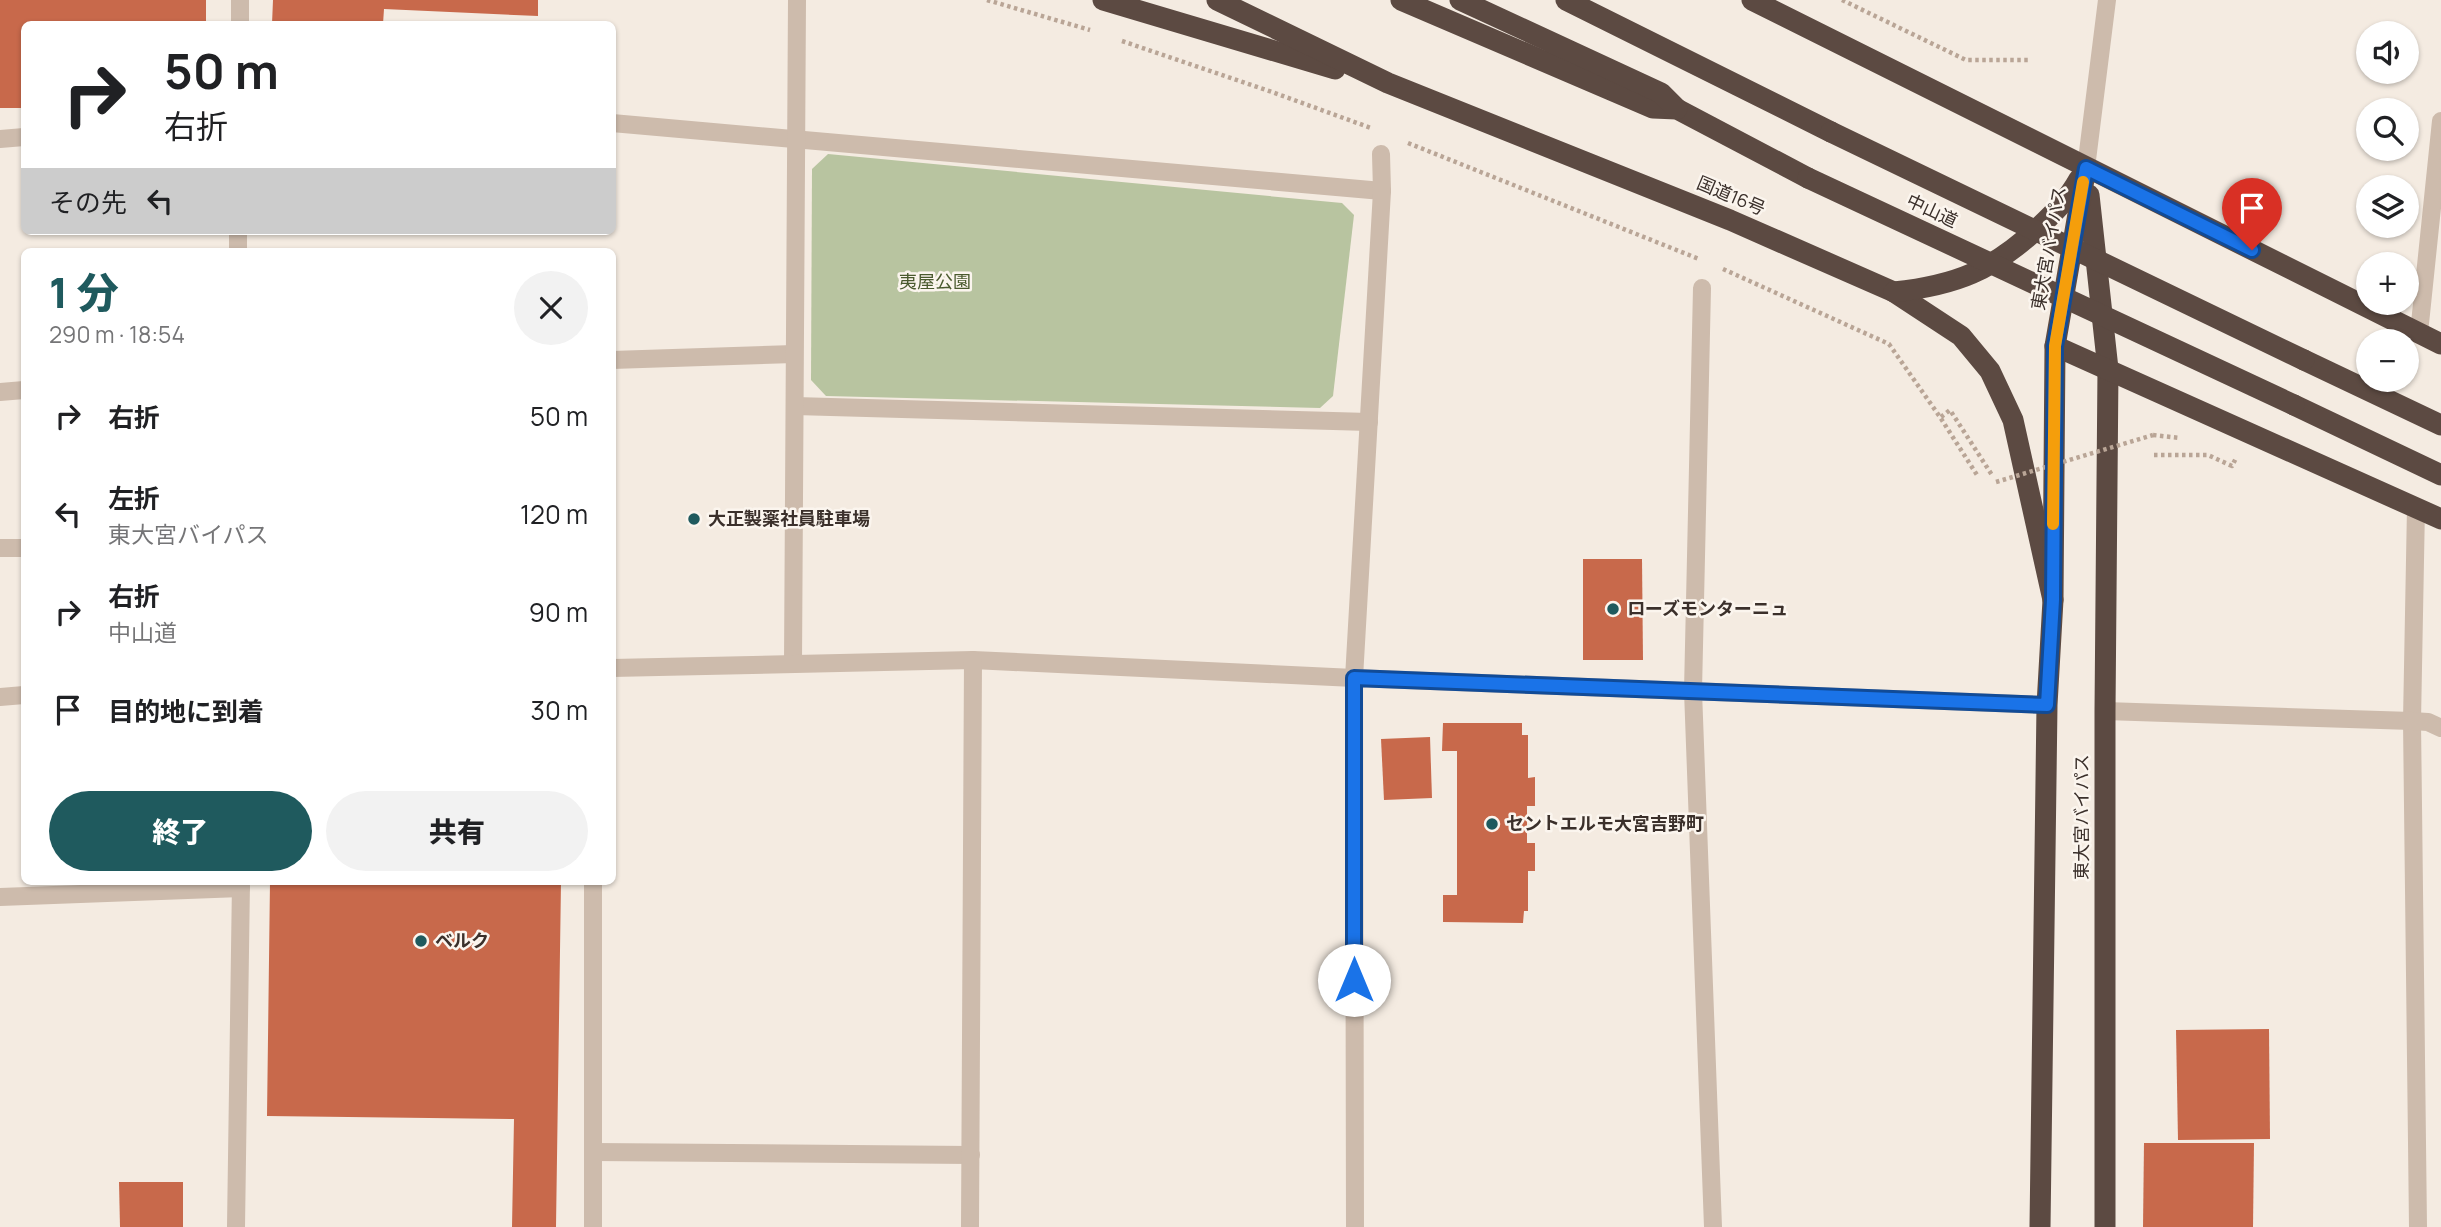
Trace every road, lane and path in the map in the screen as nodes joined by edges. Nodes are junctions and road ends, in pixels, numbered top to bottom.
1 (240, 0) edge
2 (797, 0) edge
3 (987, 0) edge
4 (1103, 0) edge
5 (1217, 0) edge
6 (1401, 0) edge
7 (1460, 0) edge
8 (1566, 0) edge
9 (1752, 0) edge
10 (1842, 0) edge
11 (2108, 0) edge
12 (240, 21) edge
13 (1096, 32) dead end
14 (1121, 40) dead end
15 (2028, 60) dead end
16 (1388, 83) junction
17 (1677, 109) junction
18 (2441, 121) edge
19 (616, 123) edge
20 (1381, 132) dead end
21 (21, 137) edge
22 (0, 139) edge
23 (796, 141) junction
24 (1403, 141) dead end
25 (1381, 154) dead end
26 (2086, 168) junction
27 (1381, 191) junction
28 (1703, 261) dead end
29 (1715, 266) dead end
30 (1702, 288) dead end
31 (1894, 292) junction
32 (2411, 329) edge
33 (2419, 333) joint
34 (2441, 344) edge
35 (2055, 346) junction
36 (794, 354) junction
37 (616, 360) edge
38 (2108, 369) junction
39 (21, 390) edge
40 (0, 392) edge
41 (794, 405) junction
42 (1940, 417) junction
43 (1368, 422) junction
44 (2441, 425) edge
45 (2188, 438) dead end
46 (2228, 450) dead end
47 (2154, 455) dead end
48 (1977, 475) dead end
49 (2441, 475) edge
50 (2416, 507) junction
51 (2441, 519) edge
52 (0, 548) edge
53 (21, 548) edge
54 (2053, 600) junction
55 (973, 660) junction
56 (793, 663) junction
57 (616, 668) edge
58 (1354, 678) junction
59 (1693, 691) junction
60 (21, 695) edge
61 (0, 697) edge
62 (2047, 705) junction
63 (2105, 711) junction
64 (2412, 721) junction
65 (2441, 728) edge
66 (241, 885) edge
67 (593, 885) edge
68 (0, 897) edge
69 (593, 1152) junction
70 (971, 1154) junction
71 (236, 1227) edge
72 (593, 1227) edge
73 (970, 1227) edge
74 (1355, 1227) edge
75 (1713, 1227) edge
76 (2040, 1227) edge
77 (2105, 1227) edge
78 (2418, 1227) edge

1 - 12 street
2 - 23 street
3 - 13 path
4 - 16 highway
5 - 16 highway, 国道16号
6 - 17 highway, 中山道
7 - 17 highway
8 - 44 highway, bridge
9 - 26 highway
10 - 15 path
11 - 26 street
14 - 20 path
16 - 31 highway, 国道16号
17 - 49 highway, 中山道, bridge
18 - 33 street
19 - 23 street
21 - 22 street
23 - 27 street
23 - 36 street
24 - 28 path
25 - 27 street
26 - 31 highway
26 - 32 highway
26 - 35 highway, 東大宮バイパス
26 - 38 highway, 東大宮バイパス
27 - 43 street
29 - 42 path
30 - 59 street
31 - 54 highway, 国道16号
33 - 34 highway
35 - 38 highway
35 - 54 highway, 東大宮バイパス
36 - 37 street
36 - 41 street
38 - 50 highway
38 - 63 highway, 東大宮バイパス
39 - 40 street
41 - 43 street
41 - 56 street
42 - 45 path, bridge
42 - 48 path
43 - 58 street
46 - 47 path
50 - 51 highway
50 - 64 street
52 - 53 street
54 - 62 highway, 東大宮バイパス
55 - 56 street
55 - 58 street
55 - 70 street
56 - 57 street
58 - 59 street
58 - 74 street
59 - 62 street
59 - 75 street
60 - 61 street
62 - 76 highway, 東大宮バイパス
63 - 64 street
63 - 77 highway, 東大宮バイパス
64 - 65 street
64 - 78 street
66 - 68 street
66 - 71 street
67 - 69 street
69 - 70 street
69 - 72 street
70 - 73 street

